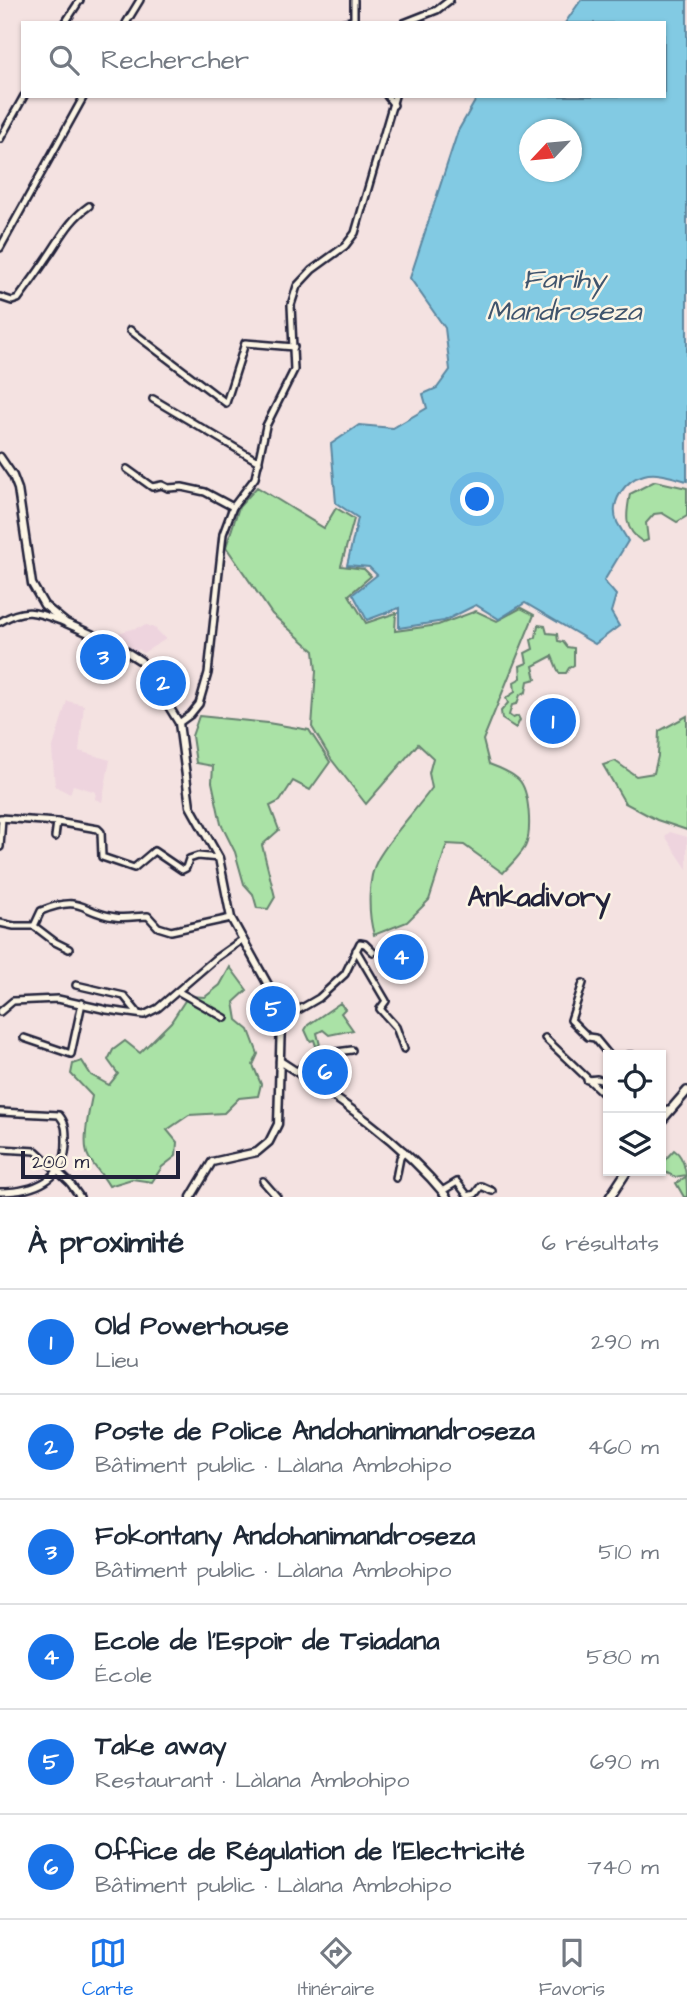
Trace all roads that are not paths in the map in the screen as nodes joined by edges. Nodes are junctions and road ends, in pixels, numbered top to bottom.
1 (80, 0) edge
2 (140, 0) edge
3 (354, 0) edge
4 (450, 0) edge
5 (66, 21) edge
6 (127, 21) edge
7 (354, 21) edge
8 (409, 21) edge
9 (23, 98) edge
10 (82, 98) edge
11 (389, 98) edge
12 (395, 98) edge
13 (394, 105) junction
14 (0, 139) edge
15 (89, 206) dead end
16 (0, 248) edge
17 (0, 297) edge
18 (130, 330) dead end
19 (293, 347) junction
20 (153, 399) dead end
21 (0, 457) edge
22 (259, 462) junction
23 (127, 469) dead end
24 (233, 507) junction
25 (0, 622) edge
26 (66, 623) junction
27 (179, 723) junction
28 (1, 818) edge
29 (57, 822) junction
30 (55, 837) dead end
31 (0, 847) edge
32 (219, 858) junction
33 (232, 918) junction
34 (0, 923) edge
35 (34, 926) junction
36 (243, 939) junction
37 (69, 949) dead end
38 (356, 950) junction
39 (373, 952) dead end
40 (583, 983) dead end
41 (76, 985) dead end
42 (179, 992) junction
43 (82, 1003) junction
44 (0, 1012) edge
45 (137, 1012) junction
46 (225, 1018) dead end
47 (281, 1020) junction
48 (24, 1038) dead end
49 (545, 1038) dead end
50 (404, 1049) dead end
51 (352, 1050) dead end
52 (605, 1050) edge
53 (280, 1061) junction
54 (296, 1071) junction
55 (587, 1080) junction
56 (603, 1081) edge
57 (687, 1091) edge
58 (603, 1094) edge
59 (666, 1109) edge
60 (0, 1112) edge
61 (0, 1149) edge
62 (404, 1151) junction
63 (58, 1170) junction
64 (624, 1176) edge
65 (396, 1178) dead end
66 (263, 1181) dead end
67 (492, 1191) dead end
68 (0, 1192) edge
69 (445, 1194) edge
70 (80, 1197) edge
71 (191, 1197) edge
72 (277, 1197) edge
73 (610, 1197) edge

1 - 5 street
2 - 6 street
3 - 7 street
4 - 8 street
9 - 14 street
10 - 16 street
11 - 13 street
12 - 13 street
13 - 19 street
15 - 17 street
18 - 19 street
19 - 22 street
20 - 22 street
21 - 26 street
22 - 24 street
23 - 24 street
24 - 27 street
25 - 26 street
26 - 27 street
27 - 32 street
28 - 29 street
28 - 31 street
29 - 30 street
29 - 32 street
32 - 33 street
33 - 35 street
33 - 36 street
34 - 35 street
35 - 37 street
36 - 42 street
36 - 47 street
38 - 39 street
38 - 47 street
38 - 50 street
40 - 52 street
41 - 45 street
42 - 45 street
42 - 46 street
43 - 44 street
43 - 45 street
43 - 48 street
47 - 53 street
49 - 55 street
51 - 54 street
53 - 54 street
53 - 71 street
54 - 62 street
55 - 56 street
55 - 58 street
57 - 59 main road
60 - 63 street
61 - 63 street
62 - 65 street
62 - 69 street
63 - 68 street
63 - 70 street
64 - 73 main road
66 - 72 street
67 - 69 street

